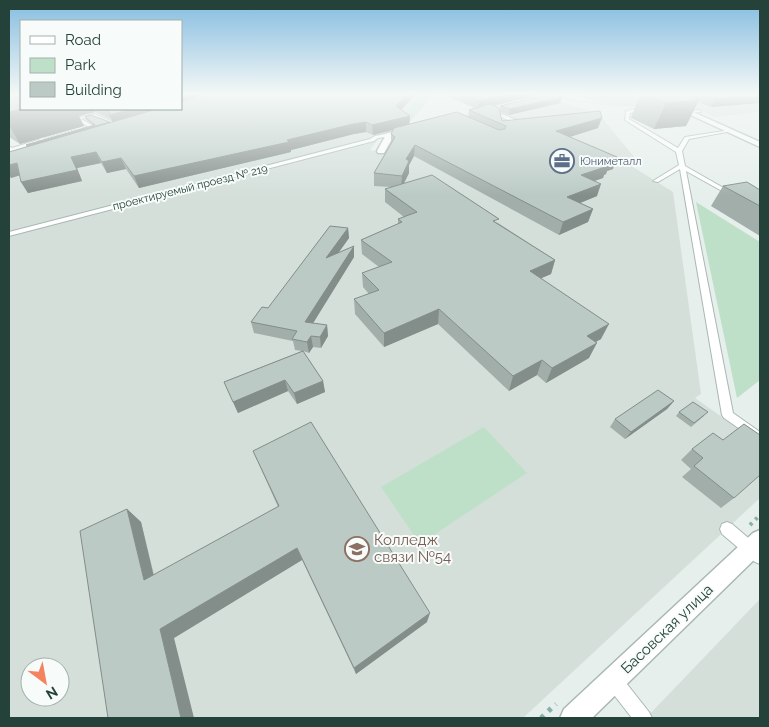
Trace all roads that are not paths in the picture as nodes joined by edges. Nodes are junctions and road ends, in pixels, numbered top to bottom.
1 (90, 128) edge
2 (111, 128) edge
3 (419, 128) edge
4 (640, 128) edge
5 (723, 128) edge
6 (108, 131) edge
7 (730, 131) junction
8 (75, 132) edge
9 (99, 133) edge
10 (390, 135) junction
11 (687, 138) junction
12 (81, 139) edge
13 (679, 139) dead end
14 (48, 140) edge
15 (670, 140) dead end
16 (662, 141) junction
17 (760, 145) edge
18 (9, 148) edge
19 (37, 152) edge
20 (381, 152) dead end
21 (680, 152) junction
22 (9, 160) edge
23 (681, 166) junction
24 (656, 182) dead end
25 (736, 197) edge
26 (9, 234) edge
27 (760, 438) edge
28 (727, 529) dead end
29 (757, 549) edge
30 (613, 680) junction
31 (573, 718) edge
32 (643, 718) edge

1 - 8 lane
2 - 6 street
3 - 10 street
4 - 16 lane
5 - 7 street
7 - 11 lane
7 - 17 street
9 - 12 street
10 - 20 street
10 - 26 lane, проектируемый проезд № 219
11 - 13 lane
11 - 21 lane
14 - 18 lane
15 - 16 lane
16 - 21 lane
19 - 22 street
21 - 23 lane
23 - 24 lane
23 - 25 lane
23 - 27 lane
28 - 29 lane
29 - 30 street, Басовская улица
30 - 31 street, Басовская улица
30 - 32 lane

